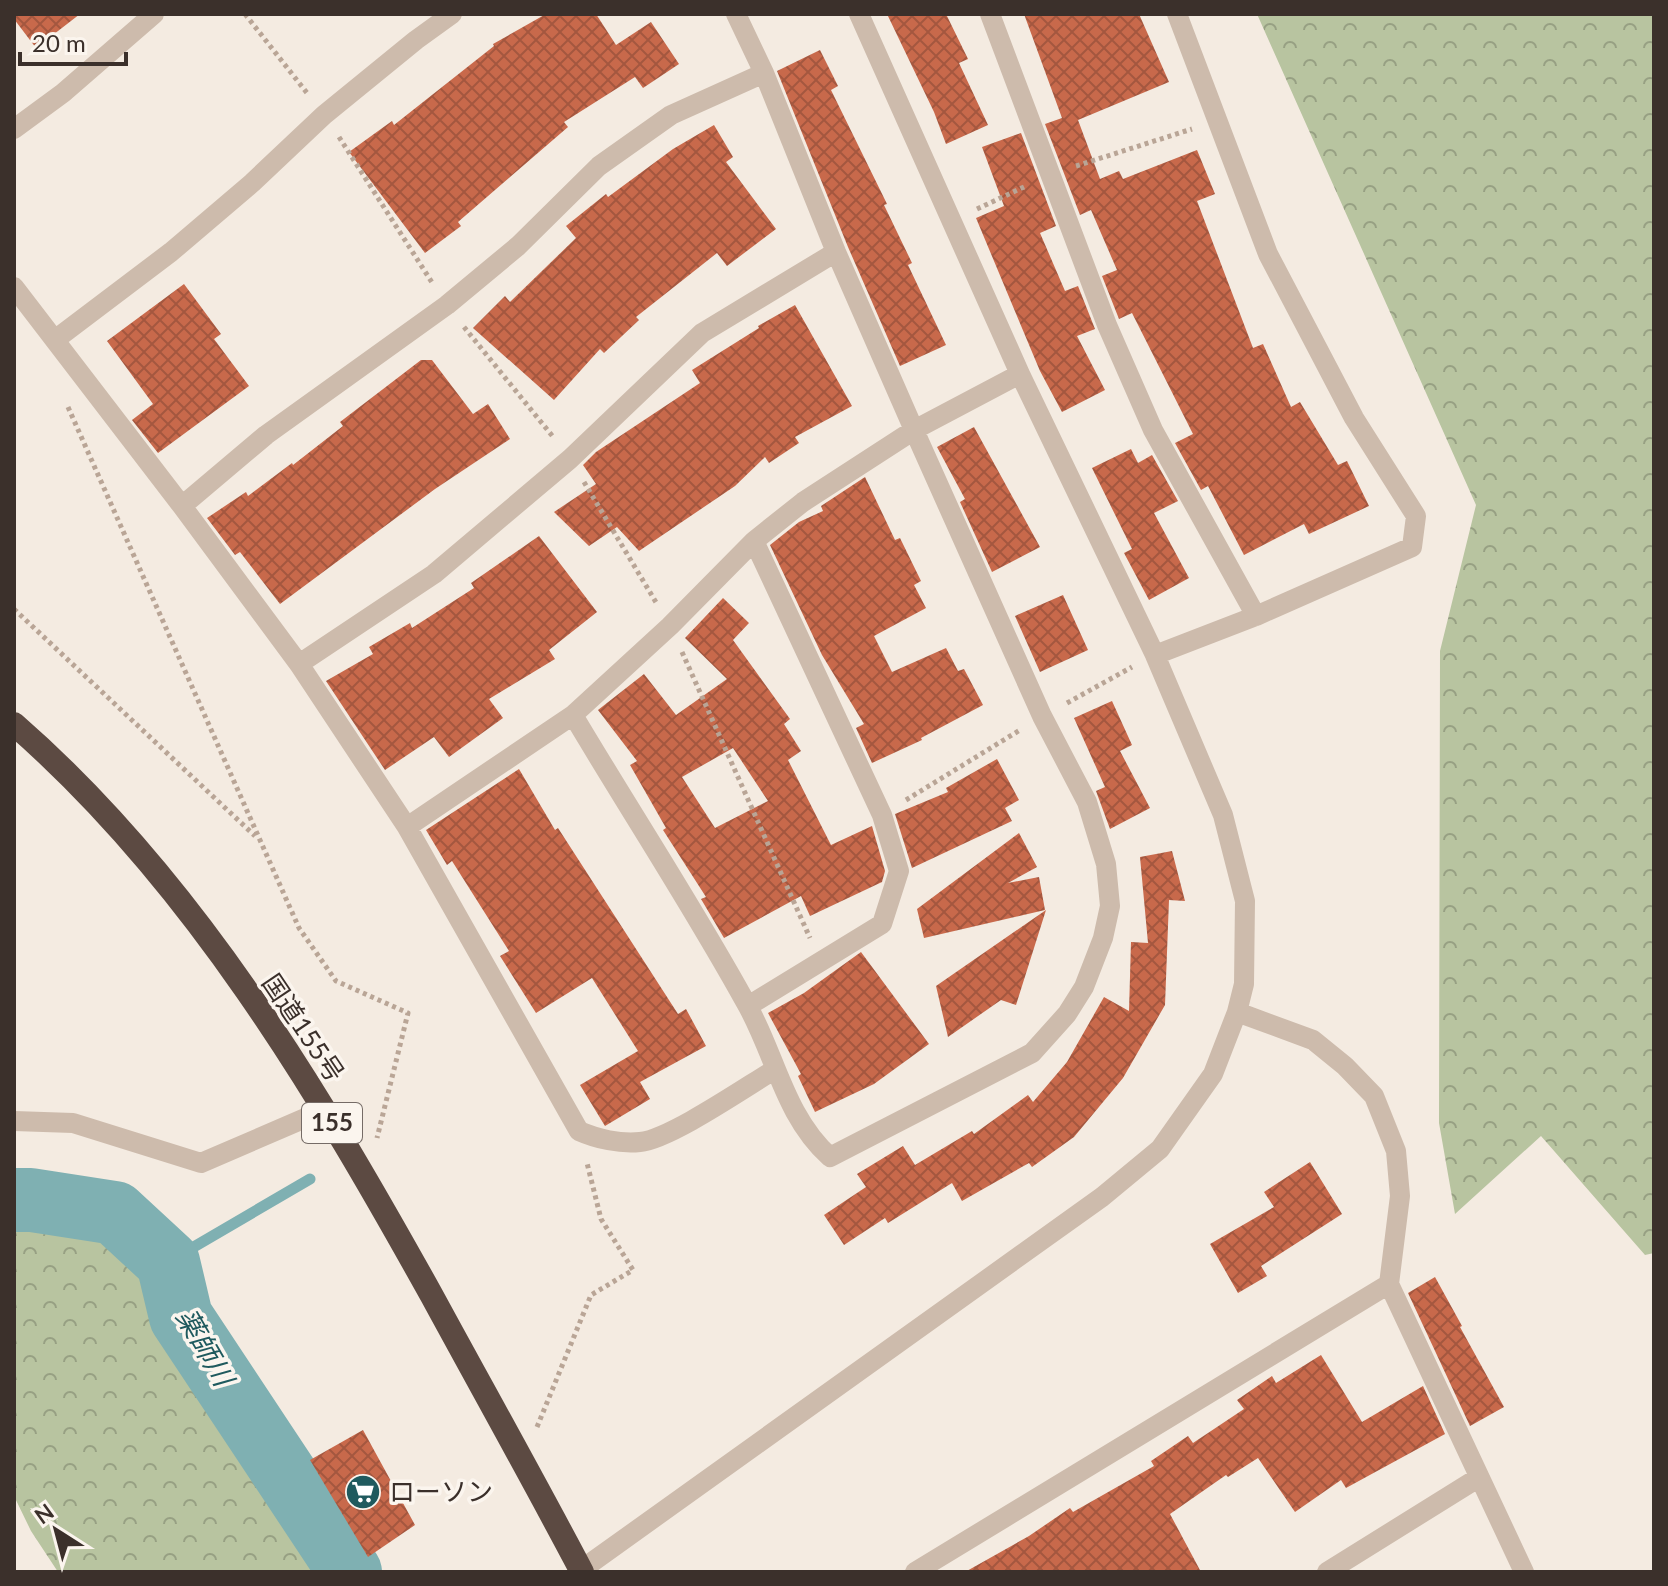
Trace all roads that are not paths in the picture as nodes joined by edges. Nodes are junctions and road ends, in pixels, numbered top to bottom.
1 (154, 14) edge
2 (452, 14) edge
3 (736, 14) edge
4 (859, 14) edge
5 (990, 14) edge
6 (1177, 14) edge
7 (764, 73) junction
8 (14, 129) edge
9 (836, 252) junction
10 (14, 287) edge
11 (56, 339) junction
12 (1020, 374) junction
13 (914, 430) junction
14 (182, 506) junction
15 (754, 541) junction
16 (1256, 616) junction
17 (1155, 655) junction
18 (299, 664) junction
19 (573, 715) junction
20 (14, 724) edge
21 (407, 827) junction
22 (748, 1006) junction
23 (1237, 1012) junction
24 (774, 1070) junction
25 (324, 1110) junction
26 (14, 1121) edge
27 (1389, 1284) junction
28 (1478, 1478) junction
29 (582, 1571) edge
30 (915, 1572) edge
31 (1327, 1572) edge
32 (1524, 1572) edge

1 - 8 street
2 - 11 street
3 - 7 street
4 - 12 street
5 - 16 street
6 - 16 street
7 - 9 street
7 - 14 street
9 - 13 street
9 - 18 street
10 - 11 street
11 - 14 street
12 - 13 street
12 - 17 street
13 - 15 street
13 - 24 street
14 - 18 street
15 - 19 street
15 - 22 street
16 - 17 street
17 - 23 street
18 - 21 street
19 - 21 street
19 - 22 street
20 - 25 highway, 国道155号 / 155
21 - 24 street
22 - 24 street
23 - 27 street
23 - 29 street
25 - 26 street
25 - 29 highway, 国道155号 / 155
27 - 28 street
27 - 30 street
28 - 31 street
28 - 32 street

